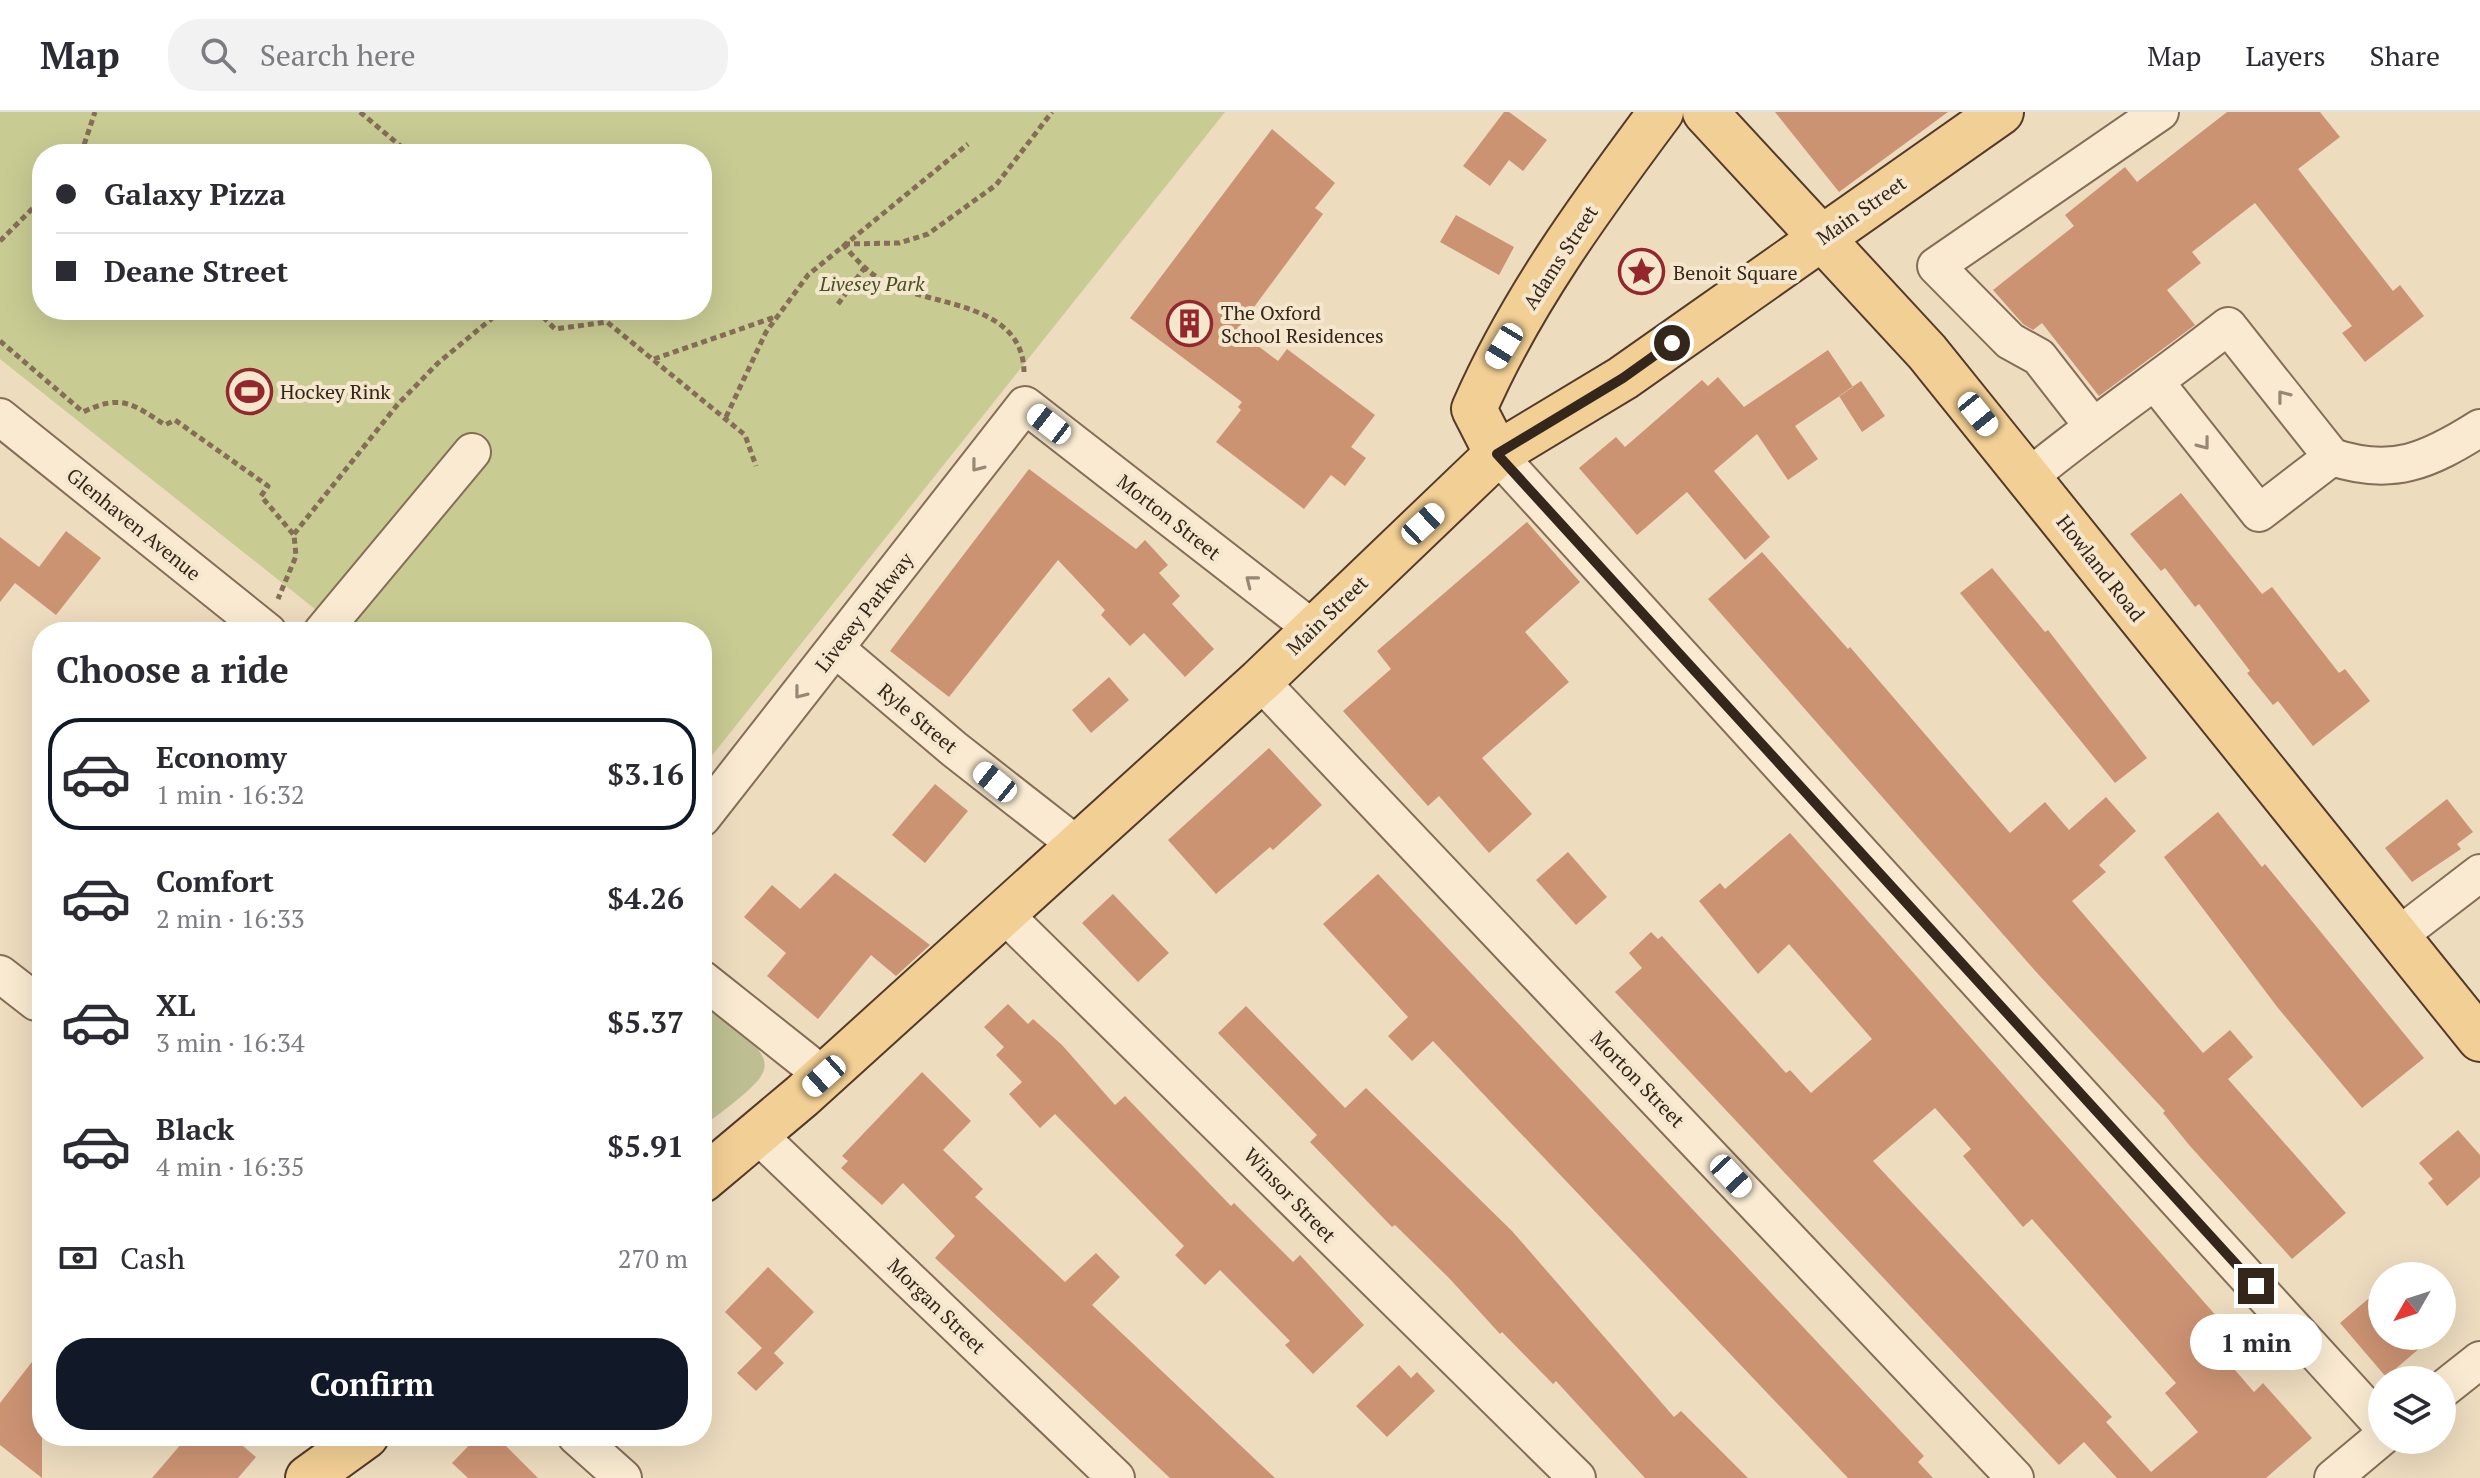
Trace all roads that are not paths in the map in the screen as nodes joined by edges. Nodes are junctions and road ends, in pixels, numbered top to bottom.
1 (1661, 112) edge
2 (1705, 112) edge
3 (2001, 112) edge
4 (2160, 112) edge
5 (1821, 238) junction
6 (2156, 383) junction
7 (1025, 405) joint
8 (0, 417) edge
9 (2092, 425) junction
10 (2480, 428) edge
11 (472, 452) dead end
12 (1497, 454) junction
13 (2332, 457) junction
14 (2029, 477) junction
15 (278, 620) edge
16 (330, 622) edge
17 (1313, 629) junction
18 (835, 648) junction
19 (1260, 681) junction
20 (712, 805) edge
21 (1078, 846) junction
22 (2480, 873) edge
23 (1003, 913) junction
24 (2398, 936) junction
25 (0, 974) edge
26 (712, 987) edge
27 (32, 994) edge
28 (2480, 1039) edge
29 (824, 1076) junction
30 (757, 1134) junction
31 (712, 1172) edge
32 (2480, 1360) edge
33 (2456, 1379) edge
34 (2368, 1410) edge
35 (352, 1446) edge
36 (587, 1446) edge
37 (2368, 1449) edge
38 (308, 1478) edge
39 (623, 1478) edge
40 (1116, 1478) edge
41 (1577, 1478) edge
42 (2015, 1478) edge
43 (2333, 1478) edge

1 - 12 main road, Adams Street
2 - 5 main road, Howland Road
3 - 5 main road, Main Street
4 - 9 street
5 - 12 main road, Main Street
5 - 14 main road, Howland Road
6 - 9 street
6 -> 13 street
13 -> 6 street
17 -> 7 street, Morton Street
7 -> 18 street, Livesey Parkway
8 - 15 street, Glenhaven Avenue
9 - 14 street
10 - 13 street
11 - 16 street
12 - 17 main road, Main Street
12 - 34 street
14 - 24 main road, Howland Road
17 - 19 main road, Main Street
18 -> 20 street, Livesey Parkway
18 - 21 street, Ryle Street
19 - 21 main road, Main Street
19 - 42 street, Morton Street
21 - 23 main road, Main Street
22 - 24 street
23 - 29 main road, Main Street
23 - 41 street, Winsor Street
24 - 28 main road, Howland Road
25 - 27 street
26 - 29 street
29 - 30 main road, Main Street
30 - 31 main road, Main Street
30 - 40 street, Morgan Street
32 - 33 street
35 - 38 main road
36 - 39 street
37 - 43 street

